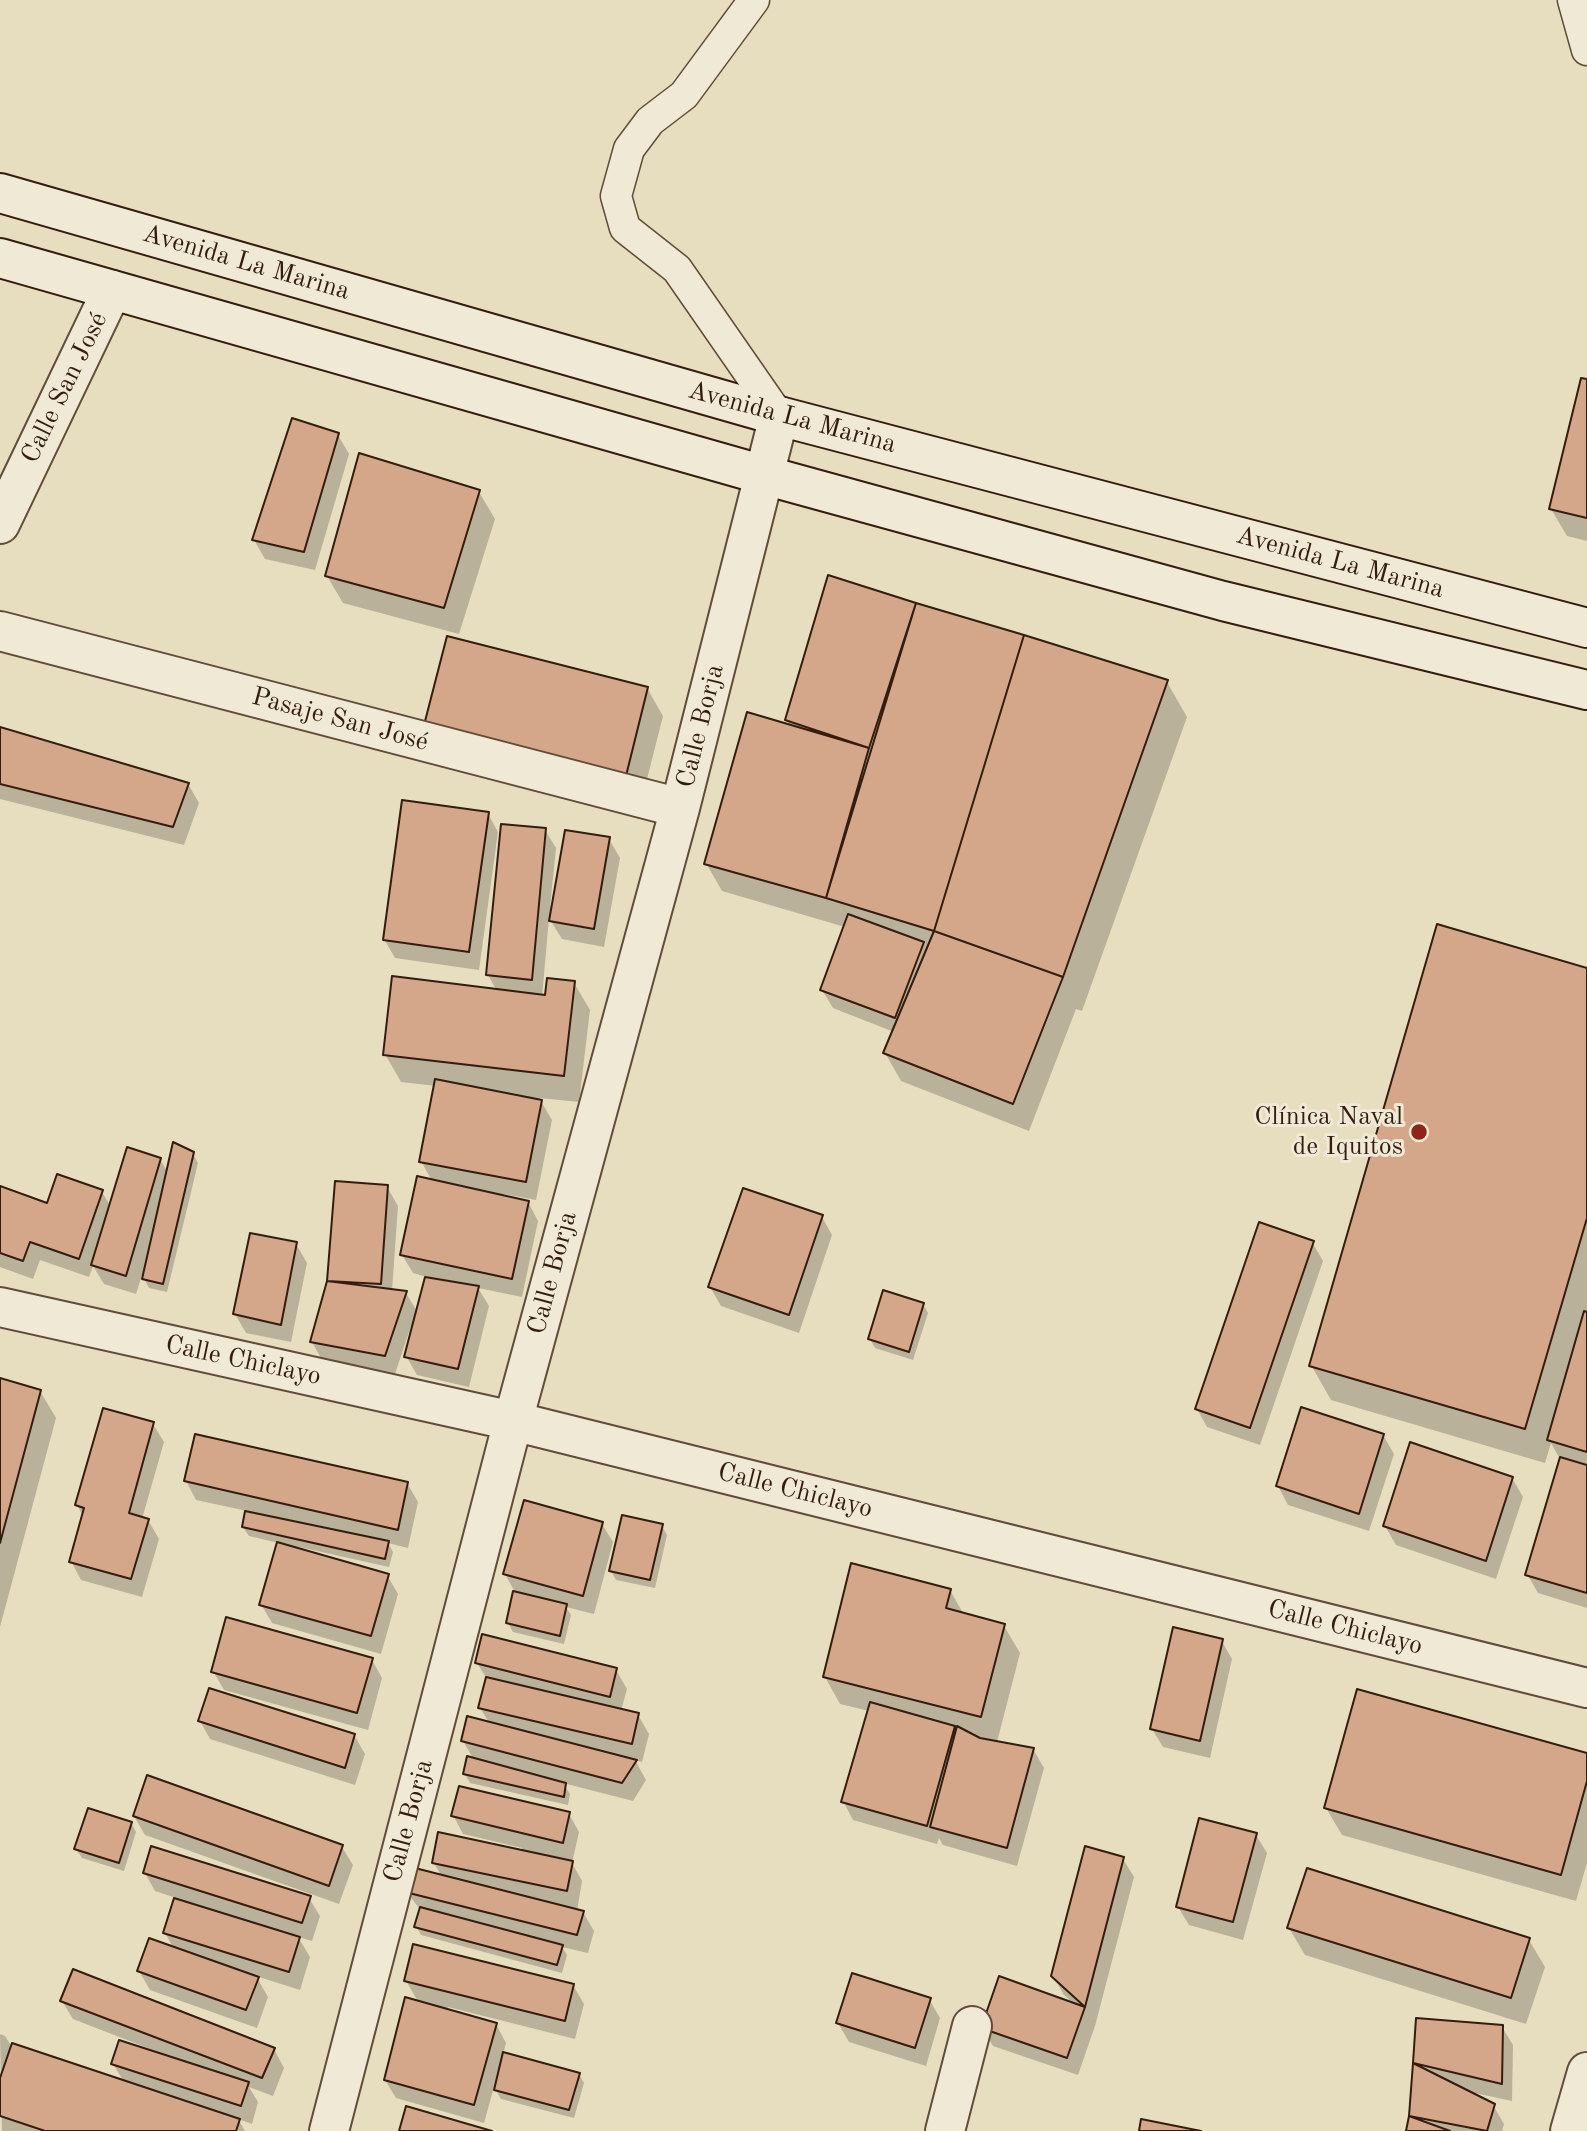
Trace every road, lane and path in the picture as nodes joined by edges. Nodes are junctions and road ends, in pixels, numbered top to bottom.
1 (754, 0) edge
2 (1573, 0) edge
3 (1587, 50) edge
4 (0, 193) edge
5 (0, 258) edge
6 (112, 290) junction
7 (779, 416) junction
8 (764, 475) junction
9 (0, 524) edge
10 (1587, 628) edge
11 (0, 631) edge
12 (1587, 690) edge
13 (680, 808) junction
14 (0, 1307) edge
15 (513, 1421) junction
16 (1587, 1688) edge
17 (972, 2026) dead end
18 (1587, 2072) edge
19 (329, 2131) edge
20 (945, 2131) edge
21 (1570, 2131) edge

1 - 7 lane
2 - 3 lane
4 - 7 street, Avenida La Marina
5 - 6 street
6 - 8 street
6 - 9 street, Calle San José
7 - 8 street, Calle Borja
7 - 10 street, Avenida La Marina
8 - 12 street
8 - 13 street, Calle Borja
11 - 13 street, Pasaje San José
13 - 15 street, Calle Borja
14 - 15 street, Calle Chiclayo
15 - 16 street, Calle Chiclayo
15 - 19 street, Calle Borja
17 - 20 street
18 - 21 street

